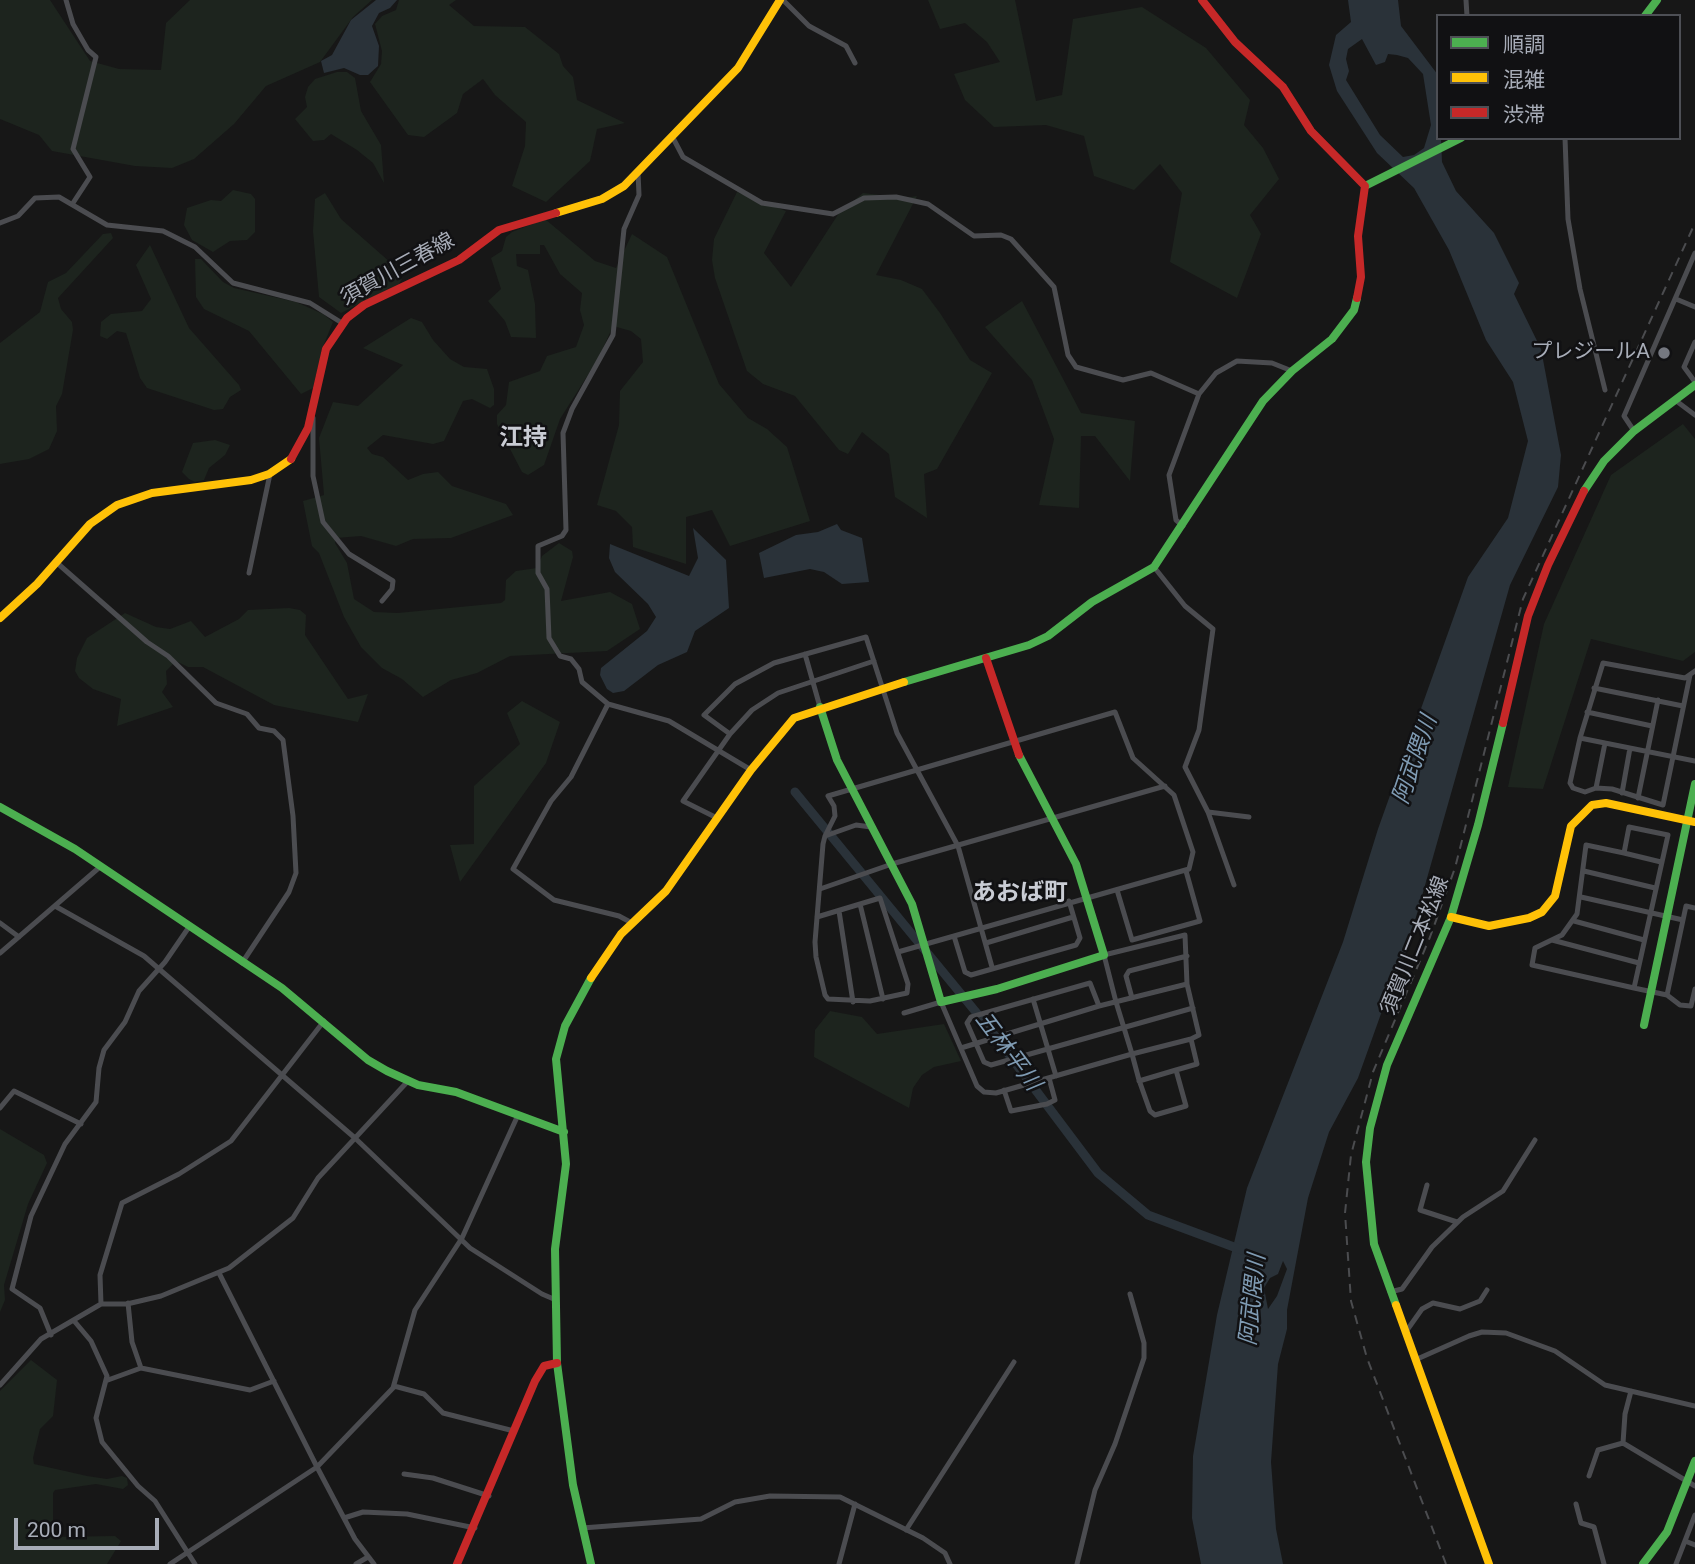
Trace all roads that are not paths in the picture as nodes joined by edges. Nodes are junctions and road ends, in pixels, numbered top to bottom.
1 (66, 0) edge
2 (782, 0) edge
3 (1202, 0) edge
4 (855, 63) dead end
5 (672, 136) junction
6 (1457, 140) edge
7 (1565, 140) edge
8 (638, 172) junction
9 (1365, 186) junction
10 (73, 203) junction
11 (0, 223) edge
12 (1695, 253) edge
13 (1676, 299) junction
14 (1695, 307) edge
15 (342, 323) junction
16 (1695, 342) edge
17 (1292, 371) junction
18 (1695, 383) edge
19 (1605, 390) dead end
20 (1199, 394) junction
21 (1675, 400) junction
22 (1695, 415) edge
23 (310, 416) junction
24 (1634, 432) junction
25 (270, 474) junction
26 (1183, 526) junction
27 (56, 562) junction
28 (1154, 567) junction
29 (249, 573) dead end
30 (382, 601) dead end
31 (0, 618) edge
32 (805, 654) junction
33 (986, 658) junction
34 (873, 661) junction
35 (1692, 673) edge
36 (813, 681) junction
37 (883, 687) junction
38 (1594, 688) junction
39 (1658, 700) junction
40 (608, 704) junction
41 (820, 706) junction
42 (1683, 706) junction
43 (1587, 712) junction
44 (1652, 726) junction
45 (730, 734) junction
46 (1580, 738) junction
47 (1012, 742) junction
48 (1605, 743) junction
49 (1630, 748) junction
50 (718, 751) junction
51 (1646, 751) junction
52 (1673, 756) junction
53 (1695, 761) edge
54 (751, 770) junction
55 (916, 770) junction
56 (1695, 784) edge
57 (1165, 786) junction
58 (1596, 788) junction
59 (850, 789) junction
60 (1622, 793) junction
61 (1637, 798) junction
62 (1693, 804) edge
63 (0, 807) edge
64 (1209, 812) junction
65 (1250, 817) dead end
66 (718, 818) junction
67 (1054, 818) junction
68 (1691, 821) edge
69 (871, 827) junction
70 (825, 836) junction
71 (958, 846) junction
72 (1623, 853) junction
73 (1661, 862) junction
74 (892, 864) junction
75 (101, 866) junction
76 (1186, 871) junction
77 (1584, 871) junction
78 (1234, 885) dead end
79 (1655, 888) junction
80 (820, 890) junction
81 (1117, 890) junction
82 (1085, 897) junction
83 (1581, 897) junction
84 (1069, 901) junction
85 (860, 905) junction
86 (55, 906) junction
87 (1695, 908) edge
88 (839, 911) junction
89 (1650, 913) junction
90 (817, 917) junction
91 (1451, 917) junction
92 (1667, 917) junction
93 (1073, 918) junction
94 (1683, 920) junction
95 (1574, 921) junction
96 (0, 923) edge
97 (632, 923) junction
98 (189, 927) junction
99 (982, 928) junction
100 (954, 936) junction
101 (19, 937) junction
102 (1552, 940) junction
103 (1644, 940) junction
104 (986, 943) junction
105 (924, 944) junction
106 (898, 952) junction
107 (0, 953) edge
108 (1104, 955) junction
109 (1187, 956) junction
110 (242, 963) junction
111 (1639, 963) junction
112 (992, 967) junction
113 (160, 969) junction
114 (1187, 984) junction
115 (1634, 988) junction
116 (1695, 989) edge
117 (1651, 991) junction
118 (1667, 995) junction
119 (1132, 998) junction
120 (883, 999) junction
121 (1033, 999) junction
122 (853, 1002) junction
123 (940, 1002) junction
124 (1116, 1002) junction
125 (1099, 1006) junction
126 (1194, 1008) junction
127 (904, 1013) dead end
128 (324, 1021) junction
129 (1041, 1024) junction
130 (1644, 1025) dead end
131 (1124, 1027) junction
132 (1191, 1039) junction
133 (976, 1044) junction
134 (961, 1048) junction
135 (1047, 1050) junction
136 (1132, 1054) junction
137 (1176, 1070) junction
138 (280, 1073) junction
139 (1052, 1077) junction
140 (408, 1081) junction
141 (1139, 1081) junction
142 (1004, 1090) junction
143 (0, 1108) edge
144 (518, 1115) junction
145 (80, 1124) junction
146 (564, 1132) junction
147 (355, 1138) junction
148 (1535, 1140) dead end
149 (1427, 1185) dead end
150 (1457, 1222) junction
151 (462, 1238) junction
152 (219, 1273) junction
153 (1487, 1290) dead end
154 (1390, 1292) junction
155 (1130, 1294) dead end
156 (556, 1300) junction
157 (128, 1303) junction
158 (101, 1304) junction
159 (75, 1322) junction
160 (1405, 1333) junction
161 (51, 1335) junction
162 (1415, 1360) junction
163 (1014, 1362) dead end
164 (557, 1363) junction
165 (141, 1368) junction
166 (108, 1380) junction
167 (274, 1381) junction
168 (0, 1385) edge
169 (394, 1386) junction
170 (1631, 1391) junction
171 (1695, 1406) edge
172 (514, 1431) junction
173 (1623, 1443) junction
174 (1695, 1461) edge
175 (317, 1467) junction
176 (404, 1474) dead end
177 (1589, 1476) dead end
178 (1691, 1484) edge
179 (489, 1496) junction
180 (855, 1504) junction
181 (1576, 1504) dead end
182 (1695, 1515) edge
183 (344, 1518) junction
184 (475, 1528) junction
185 (582, 1528) junction
186 (906, 1530) junction
187 (1685, 1541) junction
188 (1695, 1545) edge
189 (187, 1550) junction
190 (368, 1557) junction
191 (170, 1564) edge
192 (195, 1564) edge
193 (356, 1564) edge
194 (374, 1564) edge
195 (457, 1564) edge
196 (591, 1564) edge
197 (839, 1564) edge
198 (950, 1564) edge
199 (1077, 1564) edge
200 (1489, 1564) edge
201 (1604, 1564) edge
202 (1643, 1564) edge
203 (1676, 1564) edge

1 - 10 street
2 - 4 street
2 - 5 street, 須賀川三春線
3 - 9 street
5 - 8 street, 須賀川三春線
5 - 20 street
6 - 9 street
7 - 19 street
8 - 15 street, 須賀川三春線
8 - 40 street
9 - 17 street
10 - 11 street
10 - 15 street
12 - 13 street
13 - 14 street
13 - 24 street
15 - 23 street, 須賀川三春線
16 - 18 street
17 - 20 street
17 - 26 street
18 - 21 street, 須賀川二本松線
20 - 26 street
21 - 22 street
21 - 24 street, 須賀川二本松線
23 - 25 street, 須賀川三春線
23 - 30 street
24 - 91 street, 須賀川二本松線
25 - 27 street, 須賀川三春線
25 - 29 street
26 - 28 street
27 - 31 street, 須賀川三春線
27 - 110 street
28 - 33 street
28 - 64 street
32 - 34 street
32 - 36 street
32 - 45 street
33 - 37 street
33 - 47 street
34 - 36 street
34 - 37 street
35 - 38 street
35 - 42 street
36 - 41 street
36 - 45 street
37 - 41 street
37 - 55 street
38 - 39 street
38 - 43 street
39 - 42 street
39 - 44 street
40 - 50 street
40 - 97 street
41 - 54 street
41 - 59 street
42 - 52 street
43 - 44 street
43 - 46 street
44 - 51 street
45 - 50 street
46 - 48 street
46 - 58 street
47 - 55 street
47 - 57 street
47 - 67 street
48 - 49 street
48 - 58 street
49 - 51 street
49 - 60 street
50 - 54 street
50 - 66 street
51 - 52 street
51 - 61 street
52 - 53 street
52 - 61 street
54 - 66 street
55 - 59 street
55 - 71 street
56 - 62 street
57 - 67 street
57 - 76 street
58 - 60 street
59 - 69 street
59 - 70 street
60 - 61 street
62 - 68 street
63 - 75 street
64 - 65 street
64 - 78 street
66 - 97 street
67 - 71 street
67 - 82 street
68 - 91 street
68 - 92 street
69 - 70 street
69 - 74 street
70 - 80 street
71 - 74 street
71 - 99 street
72 - 73 street
72 - 73 street
72 - 77 street
73 - 79 street
74 - 80 street
74 - 105 street
75 - 86 street
75 - 98 street
76 - 81 street
76 - 81 street
77 - 79 street
77 - 83 street
79 - 89 street
80 - 90 street
81 - 82 street
82 - 84 street
82 - 108 street
83 - 89 street
83 - 95 street
84 - 93 street
84 - 99 street
85 - 88 street
85 - 106 street
85 - 120 street
86 - 101 street
86 - 113 street
87 - 94 street
88 - 90 street
88 - 122 street
89 - 92 street
89 - 103 street
90 - 122 street
91 - 154 street, 須賀川二本松線
92 - 94 street
92 - 117 street
93 - 104 street
93 - 112 street
94 - 118 street
95 - 102 street
95 - 103 street
96 - 101 street
97 - 146 street
98 - 110 street
98 - 113 street
99 - 100 street
99 - 104 street
100 - 105 street
100 - 112 street
101 - 107 street
102 - 111 street
102 - 115 street
103 - 111 street
104 - 112 street
105 - 106 street
105 - 123 street
106 - 120 street
108 - 109 street
108 - 123 street
108 - 124 street
109 - 114 street
109 - 119 street
110 - 128 street
111 - 115 street
113 - 138 street
113 - 145 street
114 - 119 street
114 - 126 street
115 - 117 street
116 - 118 street
117 - 118 street
117 - 130 street
119 - 124 street
120 - 122 street
121 - 125 street
121 - 129 street
121 - 133 street
123 - 127 street
123 - 134 street
124 - 125 street
124 - 131 street
125 - 129 street
126 - 131 street
126 - 132 street
128 - 138 street
128 - 140 street
129 - 133 street
129 - 135 street
131 - 135 street
131 - 136 street
132 - 136 street
132 - 137 street
133 - 134 street
133 - 135 street
134 - 142 street
135 - 139 street
136 - 139 street
136 - 141 street
137 - 141 street
137 - 141 street
138 - 147 street
138 - 158 street
139 - 142 street
139 - 142 street
140 - 144 street
140 - 147 street
143 - 145 street
144 - 146 street
144 - 151 street
145 - 161 street
146 - 156 street
147 - 151 street
147 - 152 street
148 - 150 street
149 - 150 street
150 - 154 street
151 - 156 street
151 - 169 street
152 - 157 street
152 - 167 street
153 - 160 street
154 - 160 street, 須賀川二本松線
155 - 199 street
156 - 164 street
157 - 158 street
157 - 165 street
158 - 159 street
159 - 161 street
159 - 166 street
160 - 162 street, 須賀川二本松線
161 - 168 street
162 - 170 street
162 - 200 street, 須賀川二本松線
163 - 186 street
164 - 172 street
164 - 185 street
165 - 166 street
165 - 167 street
166 - 189 street
167 - 175 street
169 - 172 street
169 - 175 street
170 - 171 street
170 - 173 street
172 - 179 street
173 - 177 street
173 - 178 street
174 - 178 street
175 - 183 street
175 - 189 street
176 - 179 street
178 - 202 street
179 - 184 street
180 - 185 street
180 - 186 street
180 - 197 street
181 - 201 street
182 - 187 street
183 - 184 street
183 - 190 street
184 - 195 street
185 - 196 street
186 - 198 street
187 - 188 street
187 - 203 street
189 - 191 street
189 - 192 street
190 - 193 street
190 - 194 street

